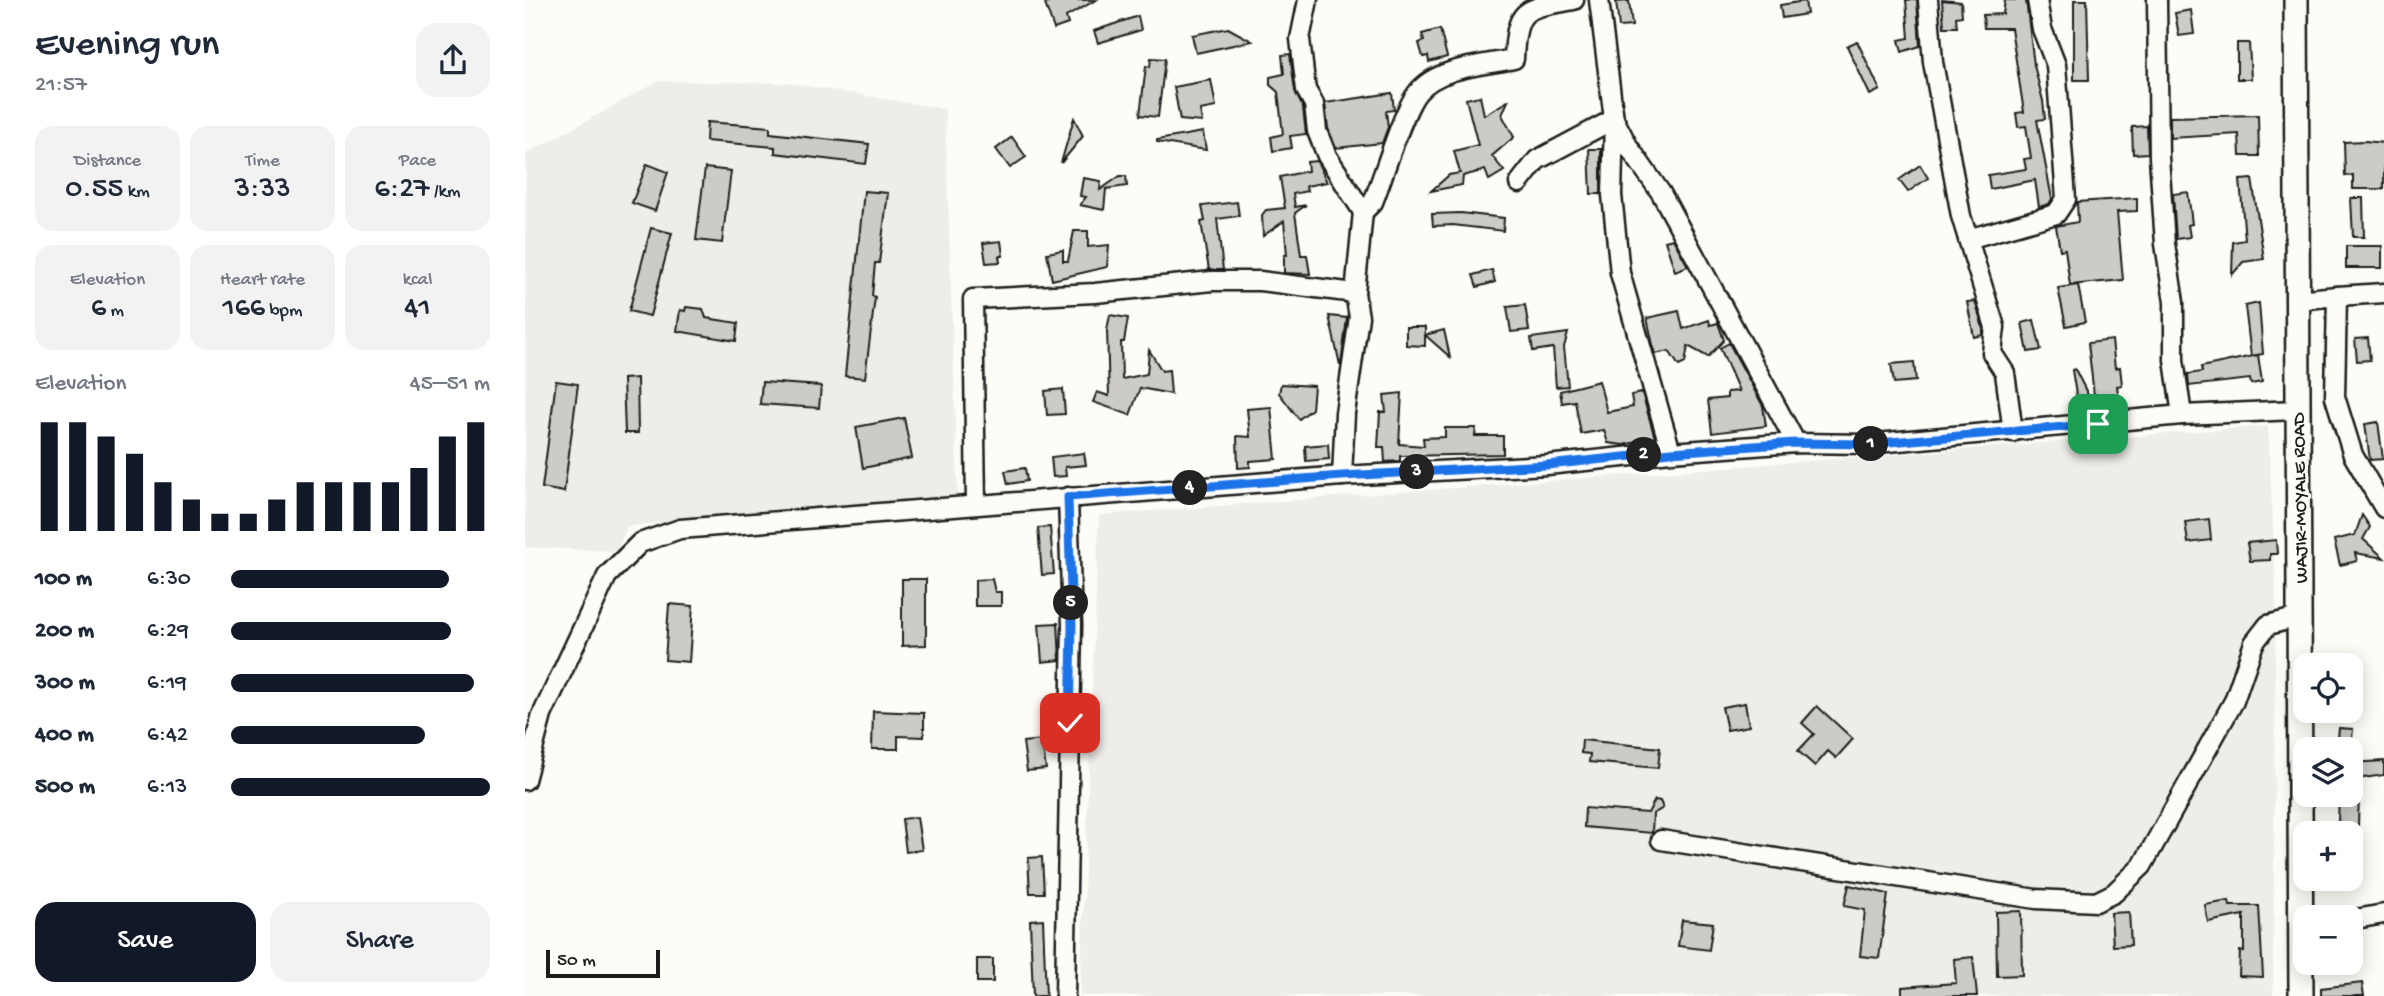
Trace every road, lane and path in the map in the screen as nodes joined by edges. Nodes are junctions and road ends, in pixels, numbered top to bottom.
1 (1308, 0) edge
2 (1574, 0) edge
3 (1599, 0) edge
4 (1928, 0) edge
5 (2037, 0) edge
6 (2157, 0) edge
7 (2296, 0) edge
8 (1614, 119) junction
9 (1519, 183) dead end
10 (1363, 212) junction
11 (1968, 239) junction
12 (1355, 293) junction
13 (2384, 293) edge
14 (2337, 296) junction
15 (2297, 300) junction
16 (2297, 410) junction
17 (2182, 415) junction
18 (2013, 432) junction
19 (1795, 443) junction
20 (1671, 452) junction
21 (1342, 476) junction
22 (1068, 497) junction
23 (976, 504) junction
24 (2384, 508) edge
25 (2299, 617) junction
26 (525, 780) edge
27 (1661, 840) dead end
28 (2304, 905) edge
29 (2384, 914) edge
30 (2363, 918) edge
31 (2302, 975) edge
32 (1065, 996) edge
33 (2301, 996) edge

1 - 10 street
2 - 10 street
3 - 8 street
4 - 11 street
5 - 11 street
6 - 17 street
7 - 15 main road, WAJIR-MOYALE ROAD
8 - 9 street
8 - 19 street
8 - 20 street
10 - 12 street
11 - 18 street
12 - 21 street
12 - 23 street
13 - 14 street
14 - 15 street
14 - 24 street
15 - 16 main road, WAJIR-MOYALE ROAD
16 - 17 street
16 - 25 main road, WAJIR-MOYALE ROAD
17 - 18 street
18 - 19 street
19 - 20 street
20 - 21 street
21 - 22 street
22 - 23 street
22 - 32 street
23 - 26 street
25 - 27 street
25 - 28 main road, WAJIR-MOYALE ROAD
29 - 30 street
31 - 33 main road, WAJIR-MOYALE ROAD

